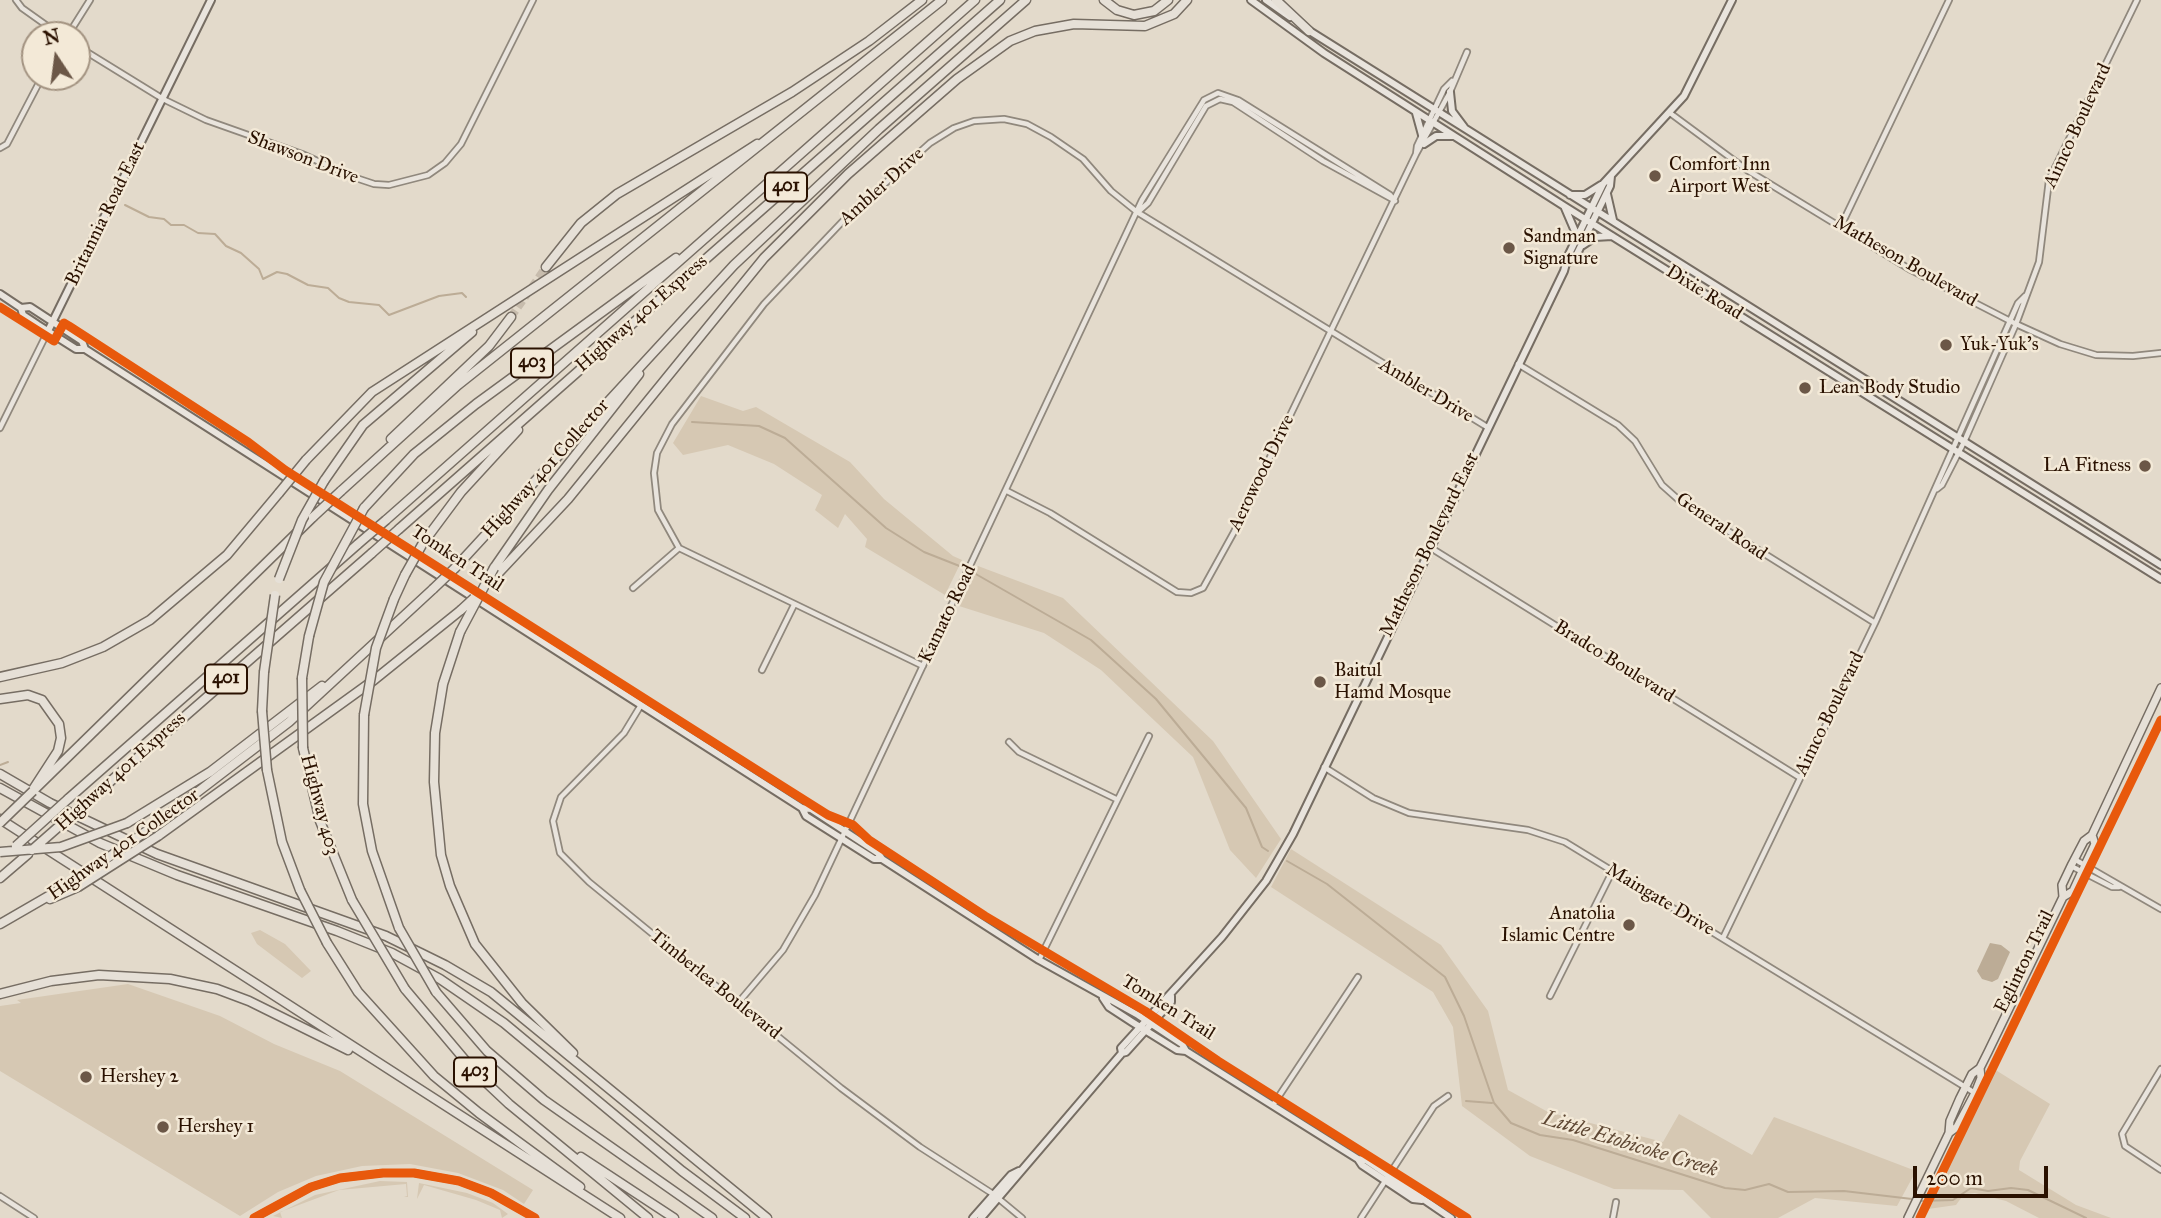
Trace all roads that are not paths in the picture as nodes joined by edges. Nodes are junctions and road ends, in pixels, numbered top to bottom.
1 (16, 0) edge
2 (90, 0) edge
3 (211, 0) edge
4 (533, 0) edge
5 (922, 0) edge
6 (942, 0) edge
7 (975, 0) edge
8 (1000, 0) edge
9 (1026, 0) edge
10 (1104, 0) edge
11 (1168, 0) edge
12 (1187, 0) edge
13 (1251, 0) edge
14 (1266, 0) edge
15 (1276, 0) edge
16 (1732, 0) edge
17 (1949, 0) edge
18 (2137, 0) edge
19 (40, 21) edge
20 (77, 21) edge
21 (1309, 31) junction
22 (1466, 52) dead end
23 (91, 55) edge
24 (1452, 81) junction
25 (34, 91) edge
26 (1450, 92) junction
27 (163, 99) junction
28 (1413, 109) junction
29 (1436, 113) junction
30 (1670, 113) junction
31 (1432, 121) junction
32 (780, 130) junction
33 (1467, 131) junction
34 (1422, 135) junction
35 (1456, 136) junction
36 (1424, 144) junction
37 (0, 148) edge
38 (1416, 154) junction
39 (1612, 174) junction
40 (1602, 184) junction
41 (1607, 192) junction
42 (1570, 195) junction
43 (1395, 201) junction
44 (1564, 206) junction
45 (1594, 210) junction
46 (1137, 212) junction
47 (1585, 218) junction
48 (1614, 222) junction
49 (1592, 223) junction
50 (1841, 226) junction
51 (713, 232) junction
52 (1577, 236) junction
53 (1614, 236) junction
54 (1581, 247) junction
55 (1567, 264) junction
56 (546, 267) tunnel mouth
57 (0, 294) edge
58 (2025, 296) junction
59 (21, 308) junction
60 (499, 311) junction
61 (511, 317) tunnel mouth
62 (2010, 321) junction
63 (53, 322) junction
64 (2016, 324) junction
65 (48, 331) junction
66 (1330, 331) junction
67 (665, 340) junction
68 (85, 348) junction
69 (2161, 353) edge
70 (1518, 363) junction
71 (572, 375) junction
72 (1487, 427) junction
73 (0, 428) edge
74 (1957, 438) junction
75 (1964, 442) junction
76 (386, 448) junction
77 (1956, 450) junction
78 (2035, 486) junction
79 (1007, 491) junction
80 (2029, 496) junction
81 (2130, 546) junction
82 (1429, 547) junction
83 (679, 548) junction
84 (2124, 556) junction
85 (2161, 565) edge
86 (2161, 579) edge
87 (633, 588) dead end
88 (794, 605) junction
89 (1875, 624) junction
90 (372, 648) junction
91 (922, 666) junction
92 (762, 670) dead end
93 (0, 677) edge
94 (2161, 690) edge
95 (0, 699) edge
96 (641, 705) junction
97 (1149, 736) dead end
98 (1009, 742) dead end
99 (1324, 767) junction
100 (0, 774) edge
101 (44, 776) junction
102 (1799, 777) junction
103 (0, 788) edge
104 (1116, 799) junction
105 (0, 821) edge
106 (842, 834) junction
107 (2092, 835) junction
108 (0, 852) edge
109 (0, 860) edge
110 (2073, 863) junction
111 (2084, 869) junction
112 (1612, 872) junction
113 (0, 878) edge
114 (74, 885) junction
115 (2063, 897) junction
116 (2161, 909) edge
117 (0, 924) edge
118 (1723, 938) junction
119 (1039, 960) junction
120 (1358, 976) dead end
121 (0, 994) edge
122 (1550, 996) dead end
123 (1103, 998) junction
124 (738, 1003) junction
125 (1148, 1022) junction
126 (1143, 1029) junction
127 (1186, 1051) junction
128 (1980, 1068) junction
129 (2161, 1069) edge
130 (391, 1073) junction
131 (608, 1087) junction
132 (1965, 1088) junction
133 (1975, 1093) junction
134 (1448, 1096) dead end
135 (1273, 1105) junction
136 (1949, 1132) junction
137 (557, 1143) junction
138 (2161, 1170) edge
139 (1388, 1178) junction
140 (0, 1196) edge
141 (996, 1196) junction
142 (1616, 1202) dead end
143 (610, 1211) junction
144 (1909, 1215) edge
145 (34, 1218) edge
146 (254, 1218) edge
147 (535, 1218) edge
148 (620, 1218) edge
149 (648, 1218) edge
150 (674, 1218) edge
151 (712, 1218) edge
152 (745, 1218) edge
153 (767, 1218) edge
154 (973, 1218) edge
155 (981, 1218) edge
156 (1021, 1218) edge
157 (1361, 1218) edge
158 (1451, 1218) edge
159 (1614, 1218) edge

1 - 19 street
2 - 20 street
3 - 27 main road, Britannia Road East
4 - 27 street, Shawson Drive
5 - 56 highway
6 - 32 highway, 401
7 - 51 highway, Highway 401 Express / 401
8 - 71 highway, Highway 401 Express / 401
9 - 67 highway, Highway 401 Collector / 401
10 - 11 highway
12 - 114 highway, bridge
13 - 28 main road, Dixie Road
14 - 21 main road, Dixie Road
15 - 21 highway
16 - 30 main road, Matheson Boulevard East
17 - 50 street
18 - 58 street, Aimco Boulevard
21 - 29 main road, Dixie Road
22 - 24 street, Aerowood Drive
23 - 27 street, Shawson Drive
24 - 26 street, Aerowood Drive
24 - 29 street, Aerowood Drive
25 - 37 street
26 - 29 street, Aerowood Drive
26 - 33 main road
27 - 63 main road, Britannia Road East
28 - 31 main road, Dixie Road
28 - 34 main road
29 - 31 street, Aerowood Drive
29 - 33 main road, Dixie Road
30 - 39 main road, Matheson Boulevard East
30 - 50 street, Matheson Boulevard
31 - 34 street, Aerowood Drive
31 - 35 main road, Dixie Road
31 - 36 street, Aerowood Drive
32 - 60 highway
32 - 76 highway, 401
33 - 42 main road, Dixie Road
34 - 38 street, Aerowood Drive
35 - 36 main road
35 - 44 main road, Dixie Road
36 - 38 street, Aerowood Drive
38 - 43 street, Aerowood Drive
39 - 40 main road, Matheson Boulevard East
39 - 41 main road, Matheson Boulevard East
40 - 42 main road
40 - 45 main road, Matheson Boulevard East
41 - 45 main road, Matheson Boulevard East
41 - 48 main road
42 - 45 main road, Dixie Road
43 - 46 street, Kamato Road
43 - 66 street, Aerowood Drive
44 - 47 main road, Dixie Road
44 - 52 main road
45 - 47 main road, Matheson Boulevard East
45 - 48 main road, Dixie Road
45 - 49 main road, Matheson Boulevard East
46 - 66 street, Ambler Drive
46 - 79 street, Kamato Road
46 - 83 street, Ambler Drive
47 - 49 main road, Dixie Road
47 - 52 main road, Matheson Boulevard East
48 - 74 main road, Dixie Road
49 - 53 main road, Dixie Road
49 - 54 main road, Matheson Boulevard East
50 - 62 street, Matheson Boulevard
51 - 109 highway, Highway 401 Express / 401, bridge
51 - 137 highway, Highway 403 / 403, bridge
52 - 55 main road, Matheson Boulevard East
53 - 54 main road
53 - 77 main road, Dixie Road
54 - 55 main road, Matheson Boulevard East
55 - 70 main road, Matheson Boulevard East
57 - 59 main road
58 - 62 street, Aimco Boulevard
58 - 64 street, Aimco Boulevard
59 - 63 main road
59 - 65 main road
60 - 93 highway, bridge
60 - 143 highway, bridge
61 - 76 highway
62 - 64 street, Matheson Boulevard
62 - 74 street, Aimco Boulevard
63 - 65 main road, Britannia Road East
63 - 68 main road
64 - 69 street, Matheson Boulevard
64 - 75 street, Aimco Boulevard
65 - 68 main road
65 - 73 street, Britannia Road East
66 - 72 street, Ambler Drive
66 - 79 street, Aerowood Drive
67 - 90 highway, Highway 401 Collector / 401, bridge
67 - 131 highway, bridge
68 - 96 main road
70 - 72 main road, Matheson Boulevard East
70 - 89 street, General Road
71 - 113 highway, Highway 401 Express / 401, bridge
71 - 151 highway, Highway 403 / 403, bridge
72 - 82 main road, Matheson Boulevard East
74 - 75 main road, Dixie Road
74 - 77 street, Aimco Boulevard
75 - 77 street, Aimco Boulevard
75 - 78 main road, Dixie Road
76 - 101 highway, 401, bridge
77 - 80 main road, Dixie Road
77 - 89 street, Aimco Boulevard
78 - 80 main road
78 - 81 main road, Dixie Road
79 - 91 street, Kamato Road
80 - 84 main road, Dixie Road
81 - 84 main road
81 - 85 main road, Dixie Road
82 - 99 main road, Matheson Boulevard East
82 - 102 street, Bradco Boulevard
83 - 87 street
83 - 88 street
84 - 86 main road, Dixie Road
88 - 91 street
88 - 92 street
89 - 102 street, Aimco Boulevard
90 - 108 highway, bridge
90 - 114 highway, Highway 401 Collector / 401, bridge
91 - 106 street, Kamato Road
94 - 107 main road
95 - 101 highway
96 - 106 main road
96 - 124 street, Timberlea Boulevard
97 - 104 street
98 - 104 street
99 - 112 street, Maingate Drive
99 - 125 main road, Matheson Boulevard East
100 - 131 highway
101 - 105 highway, 401, bridge
102 - 118 street, Aimco Boulevard
103 - 152 highway
104 - 119 street
105 - 130 highway
106 - 119 main road
106 - 124 street, Kamato Road
107 - 110 main road
107 - 111 main road
110 - 111 street
110 - 115 main road
111 - 115 main road
111 - 116 street
112 - 118 street, Maingate Drive
112 - 122 street
114 - 117 highway, Highway 401 Collector / 401
115 - 128 main road
118 - 132 street, Maingate Drive
119 - 123 main road
120 - 135 street
121 - 130 highway
123 - 125 main road
123 - 126 main road
124 - 141 street, Timberlea Boulevard
125 - 126 main road, Matheson Boulevard East
125 - 127 main road
126 - 127 main road
126 - 141 main road, Matheson Boulevard East
127 - 135 main road
128 - 132 main road
128 - 133 main road
129 - 138 street
130 - 143 highway
131 - 153 highway
132 - 133 street, Maingate Drive
132 - 136 main road
133 - 136 main road
134 - 139 street
135 - 139 main road
136 - 144 main road
137 - 149 highway
137 - 150 highway, 403
139 - 157 street
139 - 158 main road
140 - 145 street
141 - 154 main road, Matheson Boulevard East
141 - 155 main road, Matheson Boulevard East
141 - 156 street, Timberlea Boulevard
142 - 159 street
143 - 148 highway
146 - 147 street

